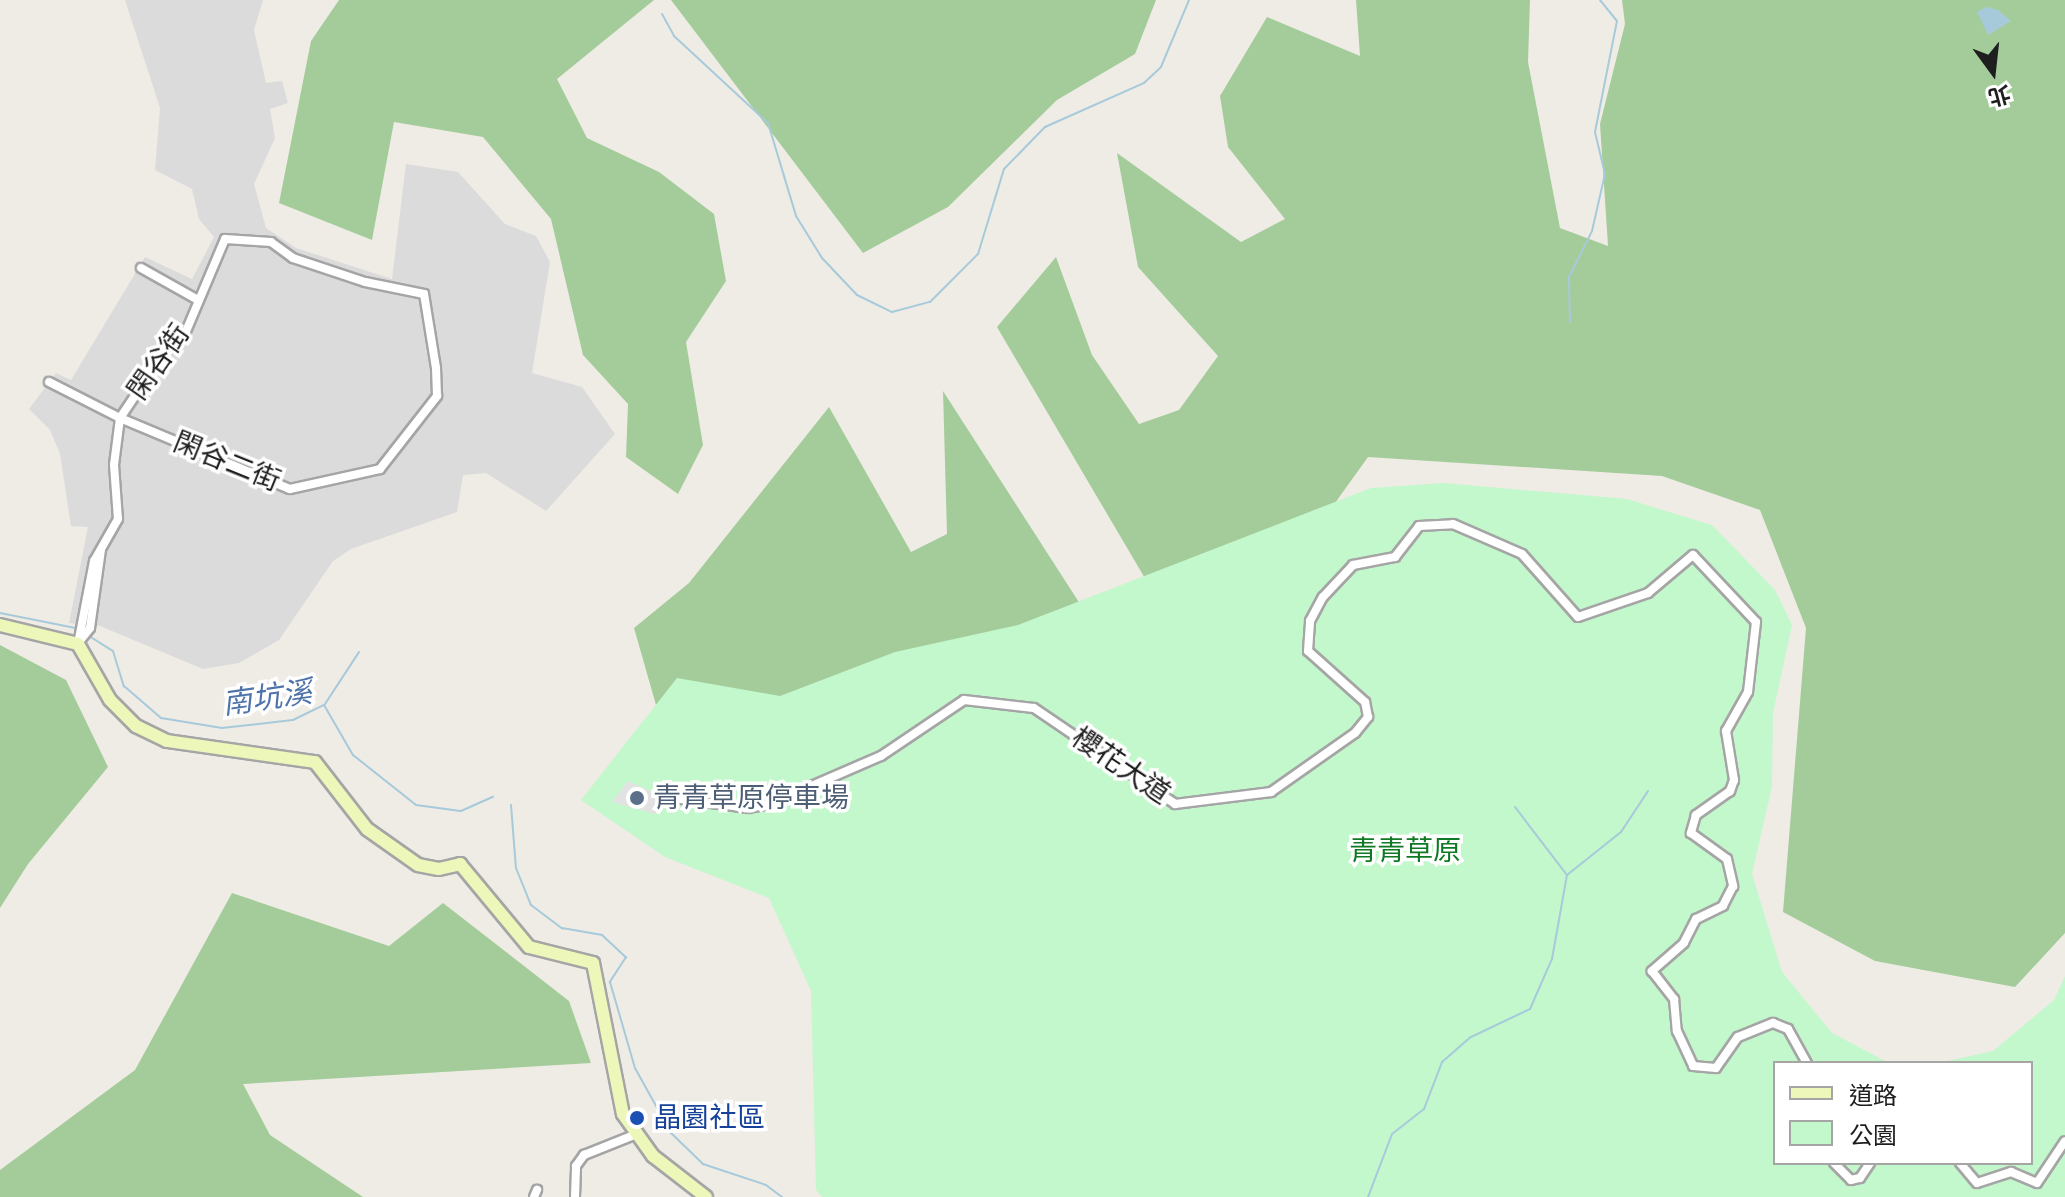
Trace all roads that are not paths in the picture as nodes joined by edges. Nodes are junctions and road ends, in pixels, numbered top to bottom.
1 (141, 268) dead end
2 (424, 294) joint
3 (198, 300) junction
4 (49, 382) dead end
5 (120, 418) junction
6 (101, 550) junction
7 (0, 625) edge
8 (79, 636) junction
9 (681, 799) dead end
10 (1806, 1061) edge
11 (634, 1135) junction
12 (2065, 1141) edge
13 (1836, 1165) edge
14 (1869, 1165) edge
15 (1962, 1165) edge
16 (575, 1197) edge
17 (706, 1197) edge

1 - 3 street
2 - 3 street, 閑谷街
2 - 5 street, 閑谷二街
3 - 5 street, 閑谷街
4 - 5 street, 閑谷二街
5 - 6 street, 閑谷街
6 - 8 street, 閑谷街
6 - 8 street, 閑谷街
7 - 8 street
8 - 11 street
9 - 10 street, 櫻花大道
11 - 16 street
11 - 17 street
12 - 15 street
13 - 14 street

